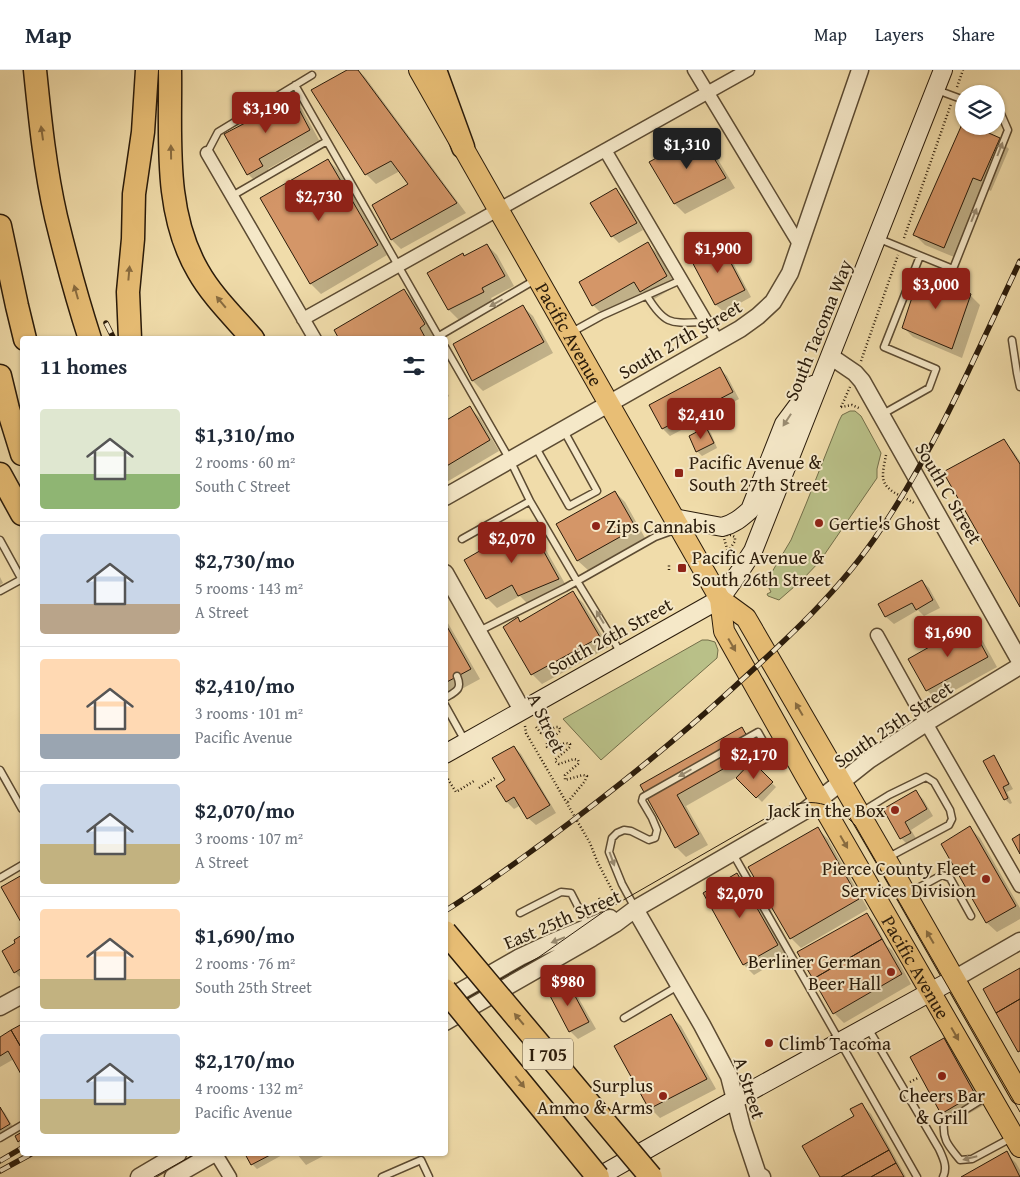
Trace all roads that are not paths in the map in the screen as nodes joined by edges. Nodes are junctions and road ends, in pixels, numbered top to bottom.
1 (35, 70) edge
2 (147, 70) edge
3 (170, 70) edge
4 (419, 70) edge
5 (435, 70) edge
6 (694, 70) edge
7 (748, 70) edge
8 (860, 70) edge
9 (943, 70) edge
10 (312, 75) dead end
11 (295, 85) junction
12 (936, 90) junction
13 (707, 93) junction
14 (955, 96) edge
15 (1005, 123) edge
16 (327, 141) junction
17 (463, 147) junction
18 (605, 150) junction
19 (207, 153) joint
20 (232, 196) junction
21 (499, 210) junction
22 (0, 226) edge
23 (877, 238) junction
24 (799, 244) junction
25 (920, 256) junction
26 (399, 266) junction
27 (538, 279) junction
28 (681, 280) junction
29 (647, 296) junction
30 (0, 303) edge
31 (303, 319) junction
32 (706, 322) junction
33 (569, 334) junction
34 (25, 336) edge
35 (27, 336) edge
36 (89, 336) edge
37 (130, 336) edge
38 (250, 336) edge
39 (313, 336) edge
40 (439, 336) edge
41 (442, 336) edge
42 (1012, 340) dead end
43 (718, 342) junction
44 (448, 352) edge
45 (828, 361) junction
46 (0, 376) edge
47 (1020, 387) edge
48 (609, 403) junction
49 (881, 415) junction
50 (563, 430) junction
51 (535, 446) junction
52 (20, 447) edge
53 (510, 460) junction
54 (0, 474) edge
55 (448, 495) edge
56 (530, 501) junction
57 (20, 510) edge
58 (677, 523) junction
59 (462, 539) dead end
60 (0, 540) edge
61 (20, 575) edge
62 (448, 577) edge
63 (20, 580) edge
64 (577, 581) junction
65 (0, 591) edge
66 (720, 599) junction
67 (478, 631) junction
68 (877, 635) dead end
69 (622, 654) junction
70 (1020, 661) edge
71 (1020, 666) edge
72 (457, 676) dead end
73 (448, 696) edge
74 (448, 710) edge
75 (522, 710) junction
76 (926, 723) junction
77 (466, 742) junction
78 (448, 752) edge
79 (774, 760) dead end
80 (0, 770) edge
81 (841, 782) junction
82 (820, 800) junction
83 (20, 805) edge
84 (859, 814) junction
85 (732, 852) junction
86 (886, 859) junction
87 (20, 866) edge
88 (0, 878) edge
89 (1020, 886) edge
90 (906, 894) junction
91 (635, 909) junction
92 (520, 913) dead end
93 (971, 916) dead end
94 (589, 927) junction
95 (448, 936) edge
96 (1020, 941) edge
97 (954, 979) junction
98 (680, 985) junction
99 (931, 992) junction
100 (448, 994) edge
101 (20, 995) edge
102 (448, 998) edge
103 (0, 1008) edge
104 (624, 1018) dead end
105 (448, 1020) edge
106 (868, 1027) junction
107 (840, 1042) junction
108 (1020, 1094) edge
109 (990, 1095) junction
110 (735, 1100) junction
111 (20, 1126) edge
112 (0, 1138) edge
113 (1017, 1142) edge
114 (948, 1144) junction
115 (939, 1149) junction
116 (175, 1156) edge
117 (211, 1156) edge
118 (216, 1156) edge
119 (759, 1176) edge
120 (139, 1177) edge
121 (173, 1177) edge
122 (230, 1177) edge
123 (382, 1177) edge
124 (428, 1177) edge
125 (598, 1177) edge
126 (651, 1177) edge
127 (917, 1177) edge
128 (943, 1177) edge

36 -> 1 highway
37 -> 2 highway
38 -> 3 highway
4 - 17 main road, Pacific Avenue
5 - 17 highway
6 - 13 street
7 - 13 street
8 - 24 street, South 27th Street
9 - 12 main road, South Tacoma Way
10 - 11 lane
11 - 16 lane
11 - 19 lane
12 - 14 lane
12 - 23 main road, South Tacoma Way
13 - 18 street
13 - 24 street
25 -> 15 lane
16 - 20 lane
16 - 26 lane
17 - 21 main road, Pacific Avenue
18 - 21 street
18 - 28 street
19 - 20 street
20 - 31 street
21 - 26 street
21 - 27 main road, Pacific Avenue
22 - 34 highway
23 - 25 lane
23 - 45 main road, South Tacoma Way
24 - 43 street, South 27th Street
25 - 49 lane
26 - 31 street
26 - 40 lane
27 - 33 main road, Pacific Avenue
27 -> 41 lane
28 - 29 lane
28 - 32 street
29 - 32 lane
29 - 33 lane
30 - 35 highway
31 - 39 street
32 - 43 street
33 - 48 main road, Pacific Avenue
42 - 47 lane
43 - 48 street, South 27th Street
44 - 53 lane
45 - 49 street, South C Street
45 -> 58 main road
45 - 66 main road, South Tacoma Way
46 - 52 highway
48 - 50 street, South 27th Street
48 - 58 main road, Pacific Avenue
49 - 70 street, South C Street
50 - 51 street, South 27th Street
50 - 51 lane
51 - 53 street, South 27th Street
53 - 55 street, South 27th Street
53 - 56 lane
54 - 57 highway
56 - 59 lane
56 - 64 lane
58 - 64 lane
58 - 66 main road, Pacific Avenue
60 - 61 lane
62 - 67 street, A Street
63 - 65 lane
64 - 67 lane
69 -> 64 lane
66 - 69 main road, South 26th Street
81 -> 66 main road, Pacific Avenue
66 -> 82 main road, Pacific Avenue
67 - 75 street, A Street
68 - 76 street
69 - 75 main road, South 26th Street
71 - 76 street, South 25th Street
72 - 73 lane
74 - 77 lane
75 - 77 main road, South 26th Street
76 - 81 street, South 25th Street
76 - 89 street
77 - 78 main road, South 26th Street
79 -> 91 lane
80 - 83 lane
81 - 82 street, South 25th Street
81 - 84 main road, Pacific Avenue
82 - 85 street, South 25th Street
82 -> 99 main road, Pacific Avenue
84 - 86 main road, Pacific Avenue
84 - 86 lane
85 - 91 street, South 25th Street
85 - 107 lane
86 - 90 main road, Pacific Avenue
87 - 88 lane
90 - 93 lane
97 -> 90 main road, Pacific Avenue
91 - 94 street, East 25th Street
91 - 98 street, A Street
91 - 105 street, East 25th Street
92 - 94 lane
94 -> 102 street, East 25th Street
126 -> 95 highway, I 705, bridge
96 - 97 street
97 - 99 main road
97 - 108 main road, Pacific Avenue
98 - 104 lane
98 - 110 street, A Street
99 - 106 main road
99 -> 109 main road, Pacific Avenue
100 -> 125 highway, I 705, bridge
101 - 103 street
106 - 107 main road
106 - 115 lane
107 - 110 main road
107 - 127 lane
109 - 113 main road, Pacific Avenue
109 - 114 lane
110 - 119 street, A Street
110 - 125 main road
111 - 112 lane
113 -> 114 lane
114 - 115 lane
115 - 128 lane
116 - 120 street
117 - 121 street
118 - 122 street
123 - 124 lane

